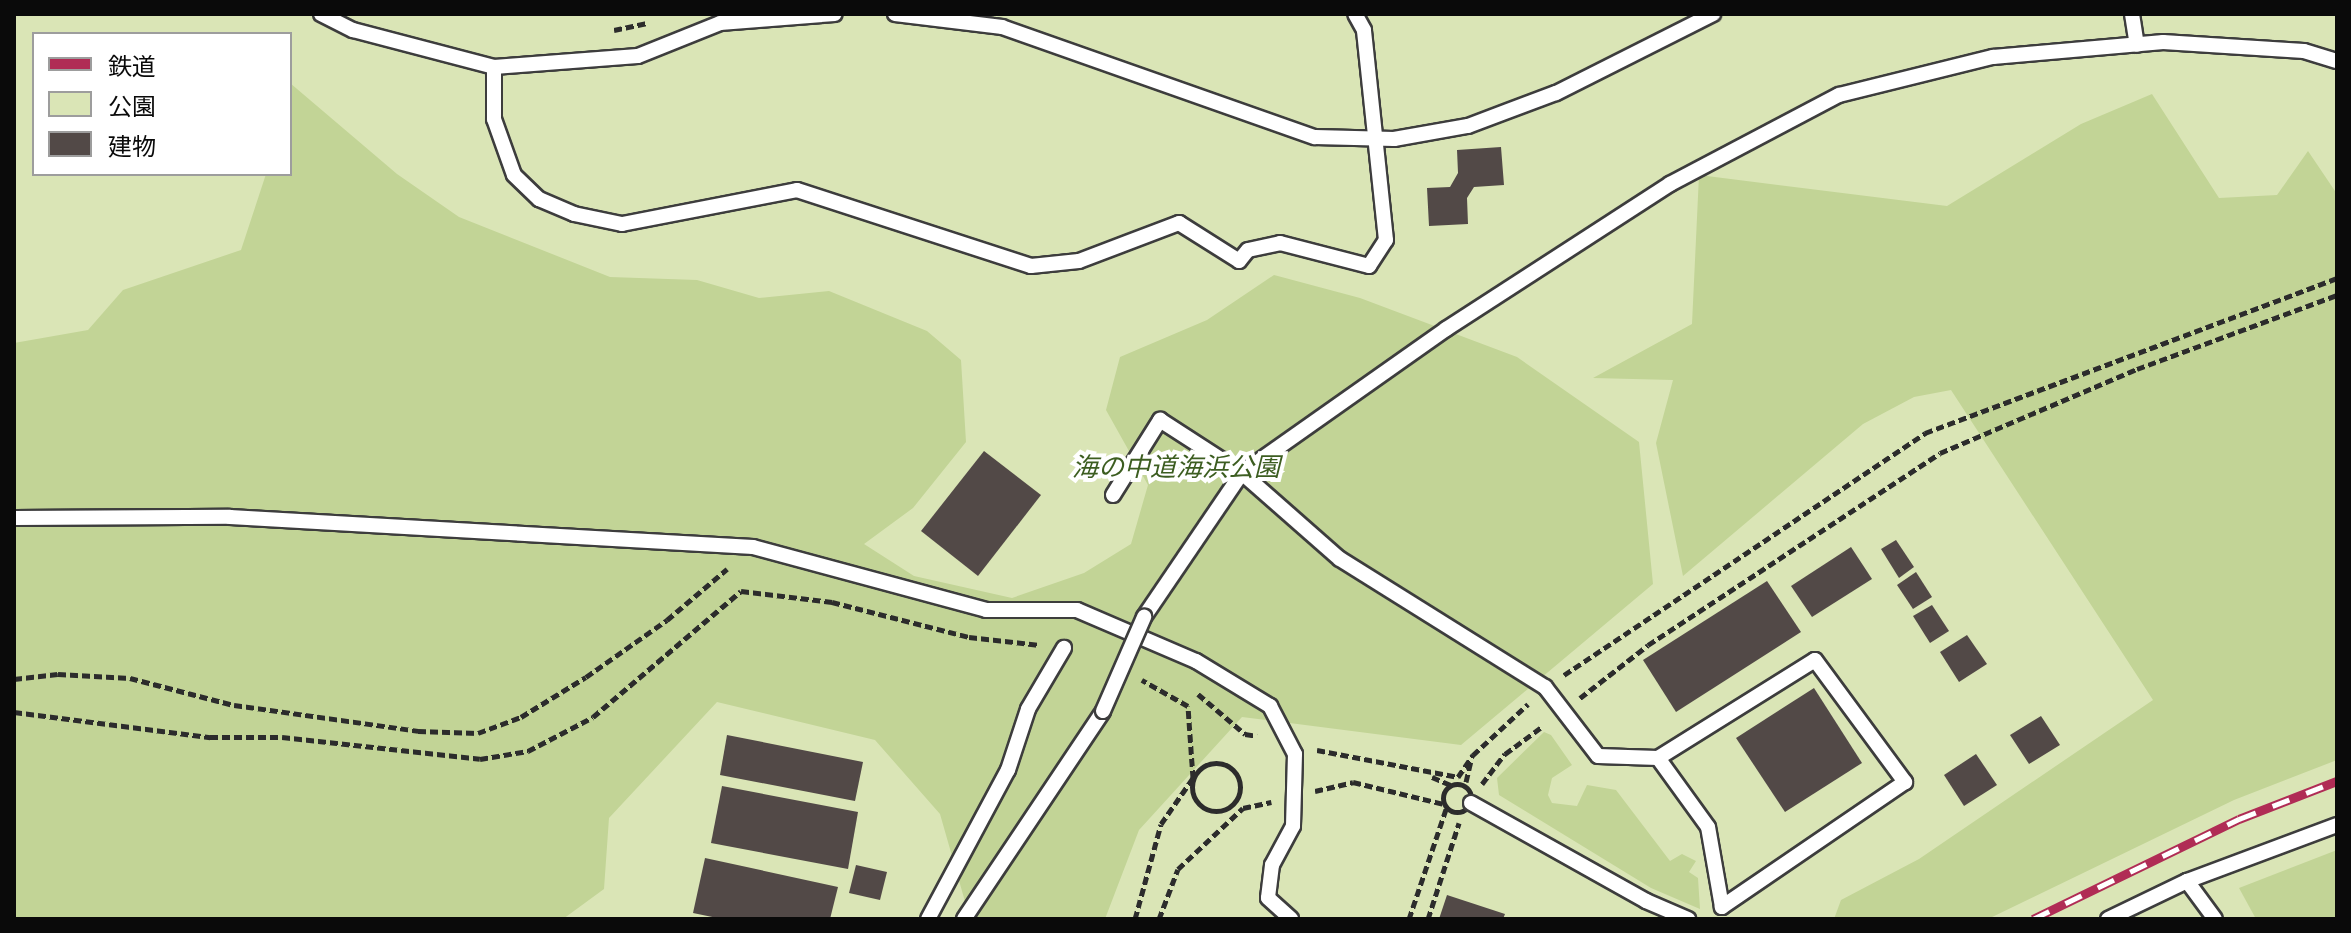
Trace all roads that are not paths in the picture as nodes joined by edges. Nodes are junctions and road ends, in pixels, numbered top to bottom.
1 (321, 14) edge
2 (835, 14) edge
3 (895, 14) edge
4 (1355, 14) edge
5 (1713, 14) edge
6 (2132, 14) edge
7 (2137, 45) junction
8 (2337, 61) edge
9 (494, 67) junction
10 (1373, 139) junction
11 (1242, 473) junction
12 (1113, 495) dead end
13 (14, 518) edge
14 (1064, 648) road end
15 (1658, 758) junction
16 (1469, 804) road end
17 (2337, 825) edge
18 (2187, 881) junction
19 (1719, 913) edge
20 (928, 919) edge
21 (964, 919) edge
22 (1291, 919) edge
23 (1688, 919) edge
24 (2108, 919) edge
25 (2215, 919) edge

1 - 9 lane
2 - 9 lane
3 - 10 lane
4 - 10 lane
5 - 10 lane
6 - 7 lane
7 - 8 lane
7 - 11 lane
9 - 10 lane
11 - 12 lane
11 - 15 lane
11 - 21 lane, bridge
13 - 22 lane
14 - 20 lane
15 - 19 lane
15 - 19 lane
16 - 23 lane
17 - 18 lane
18 - 24 lane
18 - 25 lane

